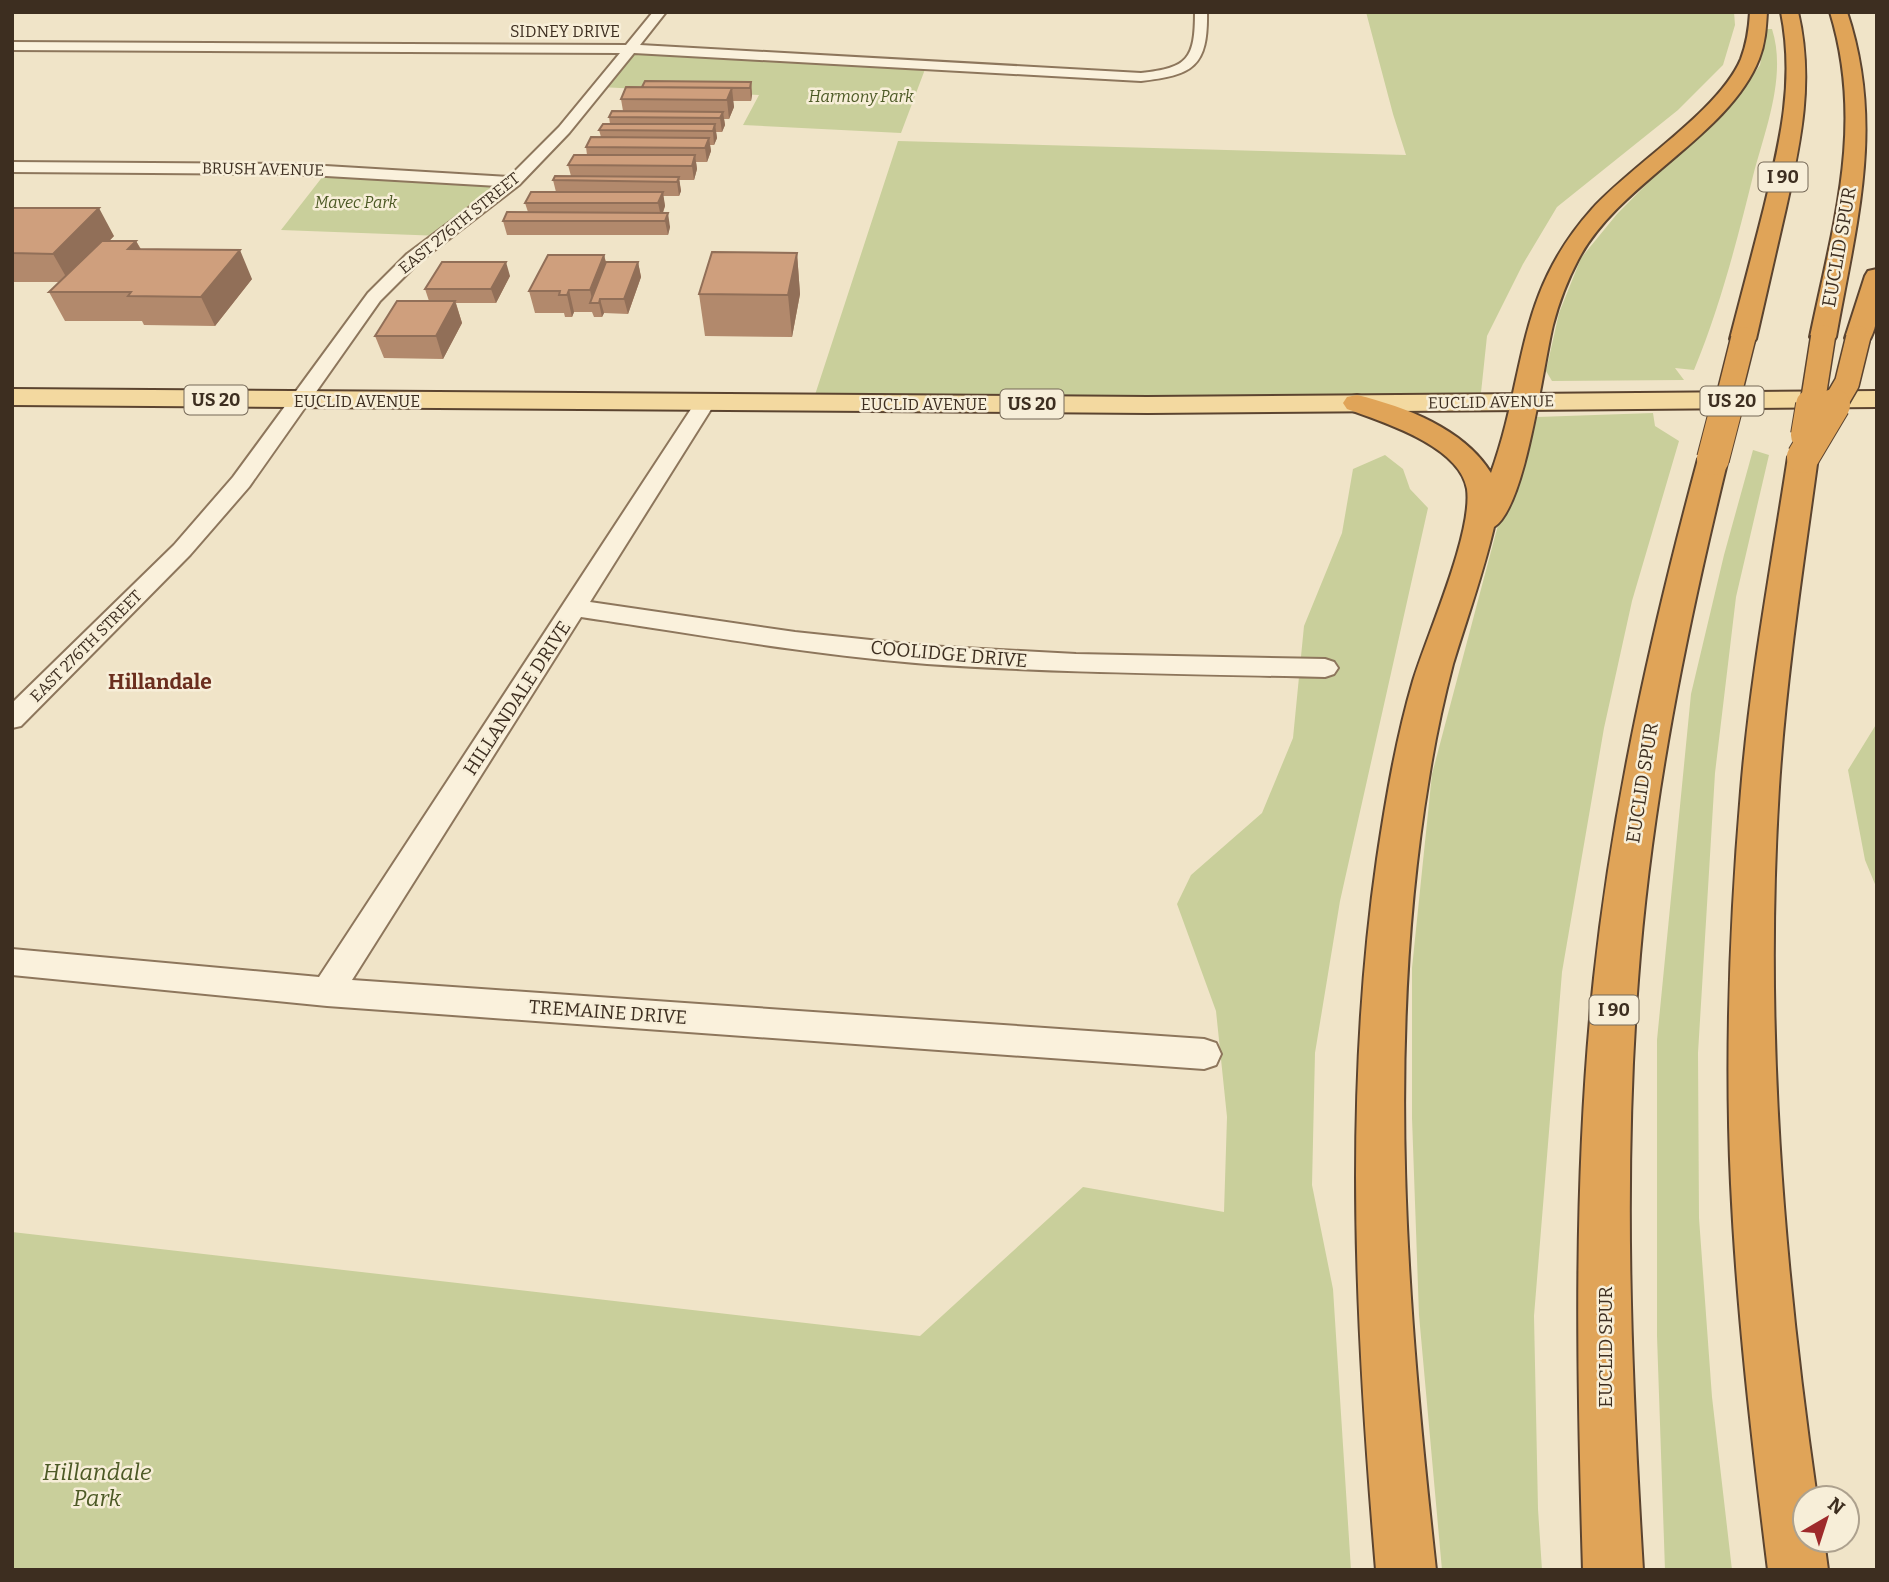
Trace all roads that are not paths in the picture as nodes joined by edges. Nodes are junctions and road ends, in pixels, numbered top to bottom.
1 (660, 12) edge
2 (1201, 12) edge
3 (1759, 12) edge
4 (1789, 12) edge
5 (1838, 12) edge
6 (1845, 12) edge
7 (1863, 31) dead end
8 (12, 46) edge
9 (633, 49) junction
10 (12, 167) edge
11 (513, 182) junction
12 (1877, 276) edge
13 (12, 397) edge
14 (1877, 398) edge
15 (298, 401) junction
16 (1525, 401) junction
17 (705, 403) junction
18 (1357, 403) junction
19 (1803, 457) junction
20 (1474, 545) junction
21 (575, 608) junction
22 (1325, 668) dead end
23 (12, 719) edge
24 (12, 962) edge
25 (327, 992) junction
26 (1204, 1054) dead end
27 (1406, 1570) edge
28 (1613, 1570) edge
29 (1797, 1570) edge

1 - 9 street, EAST 276TH STREET
2 - 9 street, SIDNEY DRIVE
3 - 16 highway
4 - 28 highway, EUCLID SPUR / I 90, bridge
5 - 19 highway, EUCLID SPUR, bridge
6 - 7 highway
8 - 9 street, SIDNEY DRIVE
9 - 11 street, EAST 276TH STREET
10 - 11 street, BRUSH AVENUE
11 - 15 street, EAST 276TH STREET
12 - 19 highway, bridge
13 - 15 main road, EUCLID AVENUE / US 20
14 - 16 main road, EUCLID AVENUE / US 20
15 - 17 main road, EUCLID AVENUE / US 20
15 - 23 street, EAST 276TH STREET
16 - 18 main road, EUCLID AVENUE / US 20
16 - 20 highway
17 - 18 main road, EUCLID AVENUE / US 20
17 - 21 street, HILLANDALE DRIVE
18 - 20 highway
19 - 29 highway, EUCLID SPUR
20 - 27 highway
21 - 22 street, COOLIDGE DRIVE
21 - 25 street, HILLANDALE DRIVE
24 - 25 street, TREMAINE DRIVE
25 - 26 street, TREMAINE DRIVE

